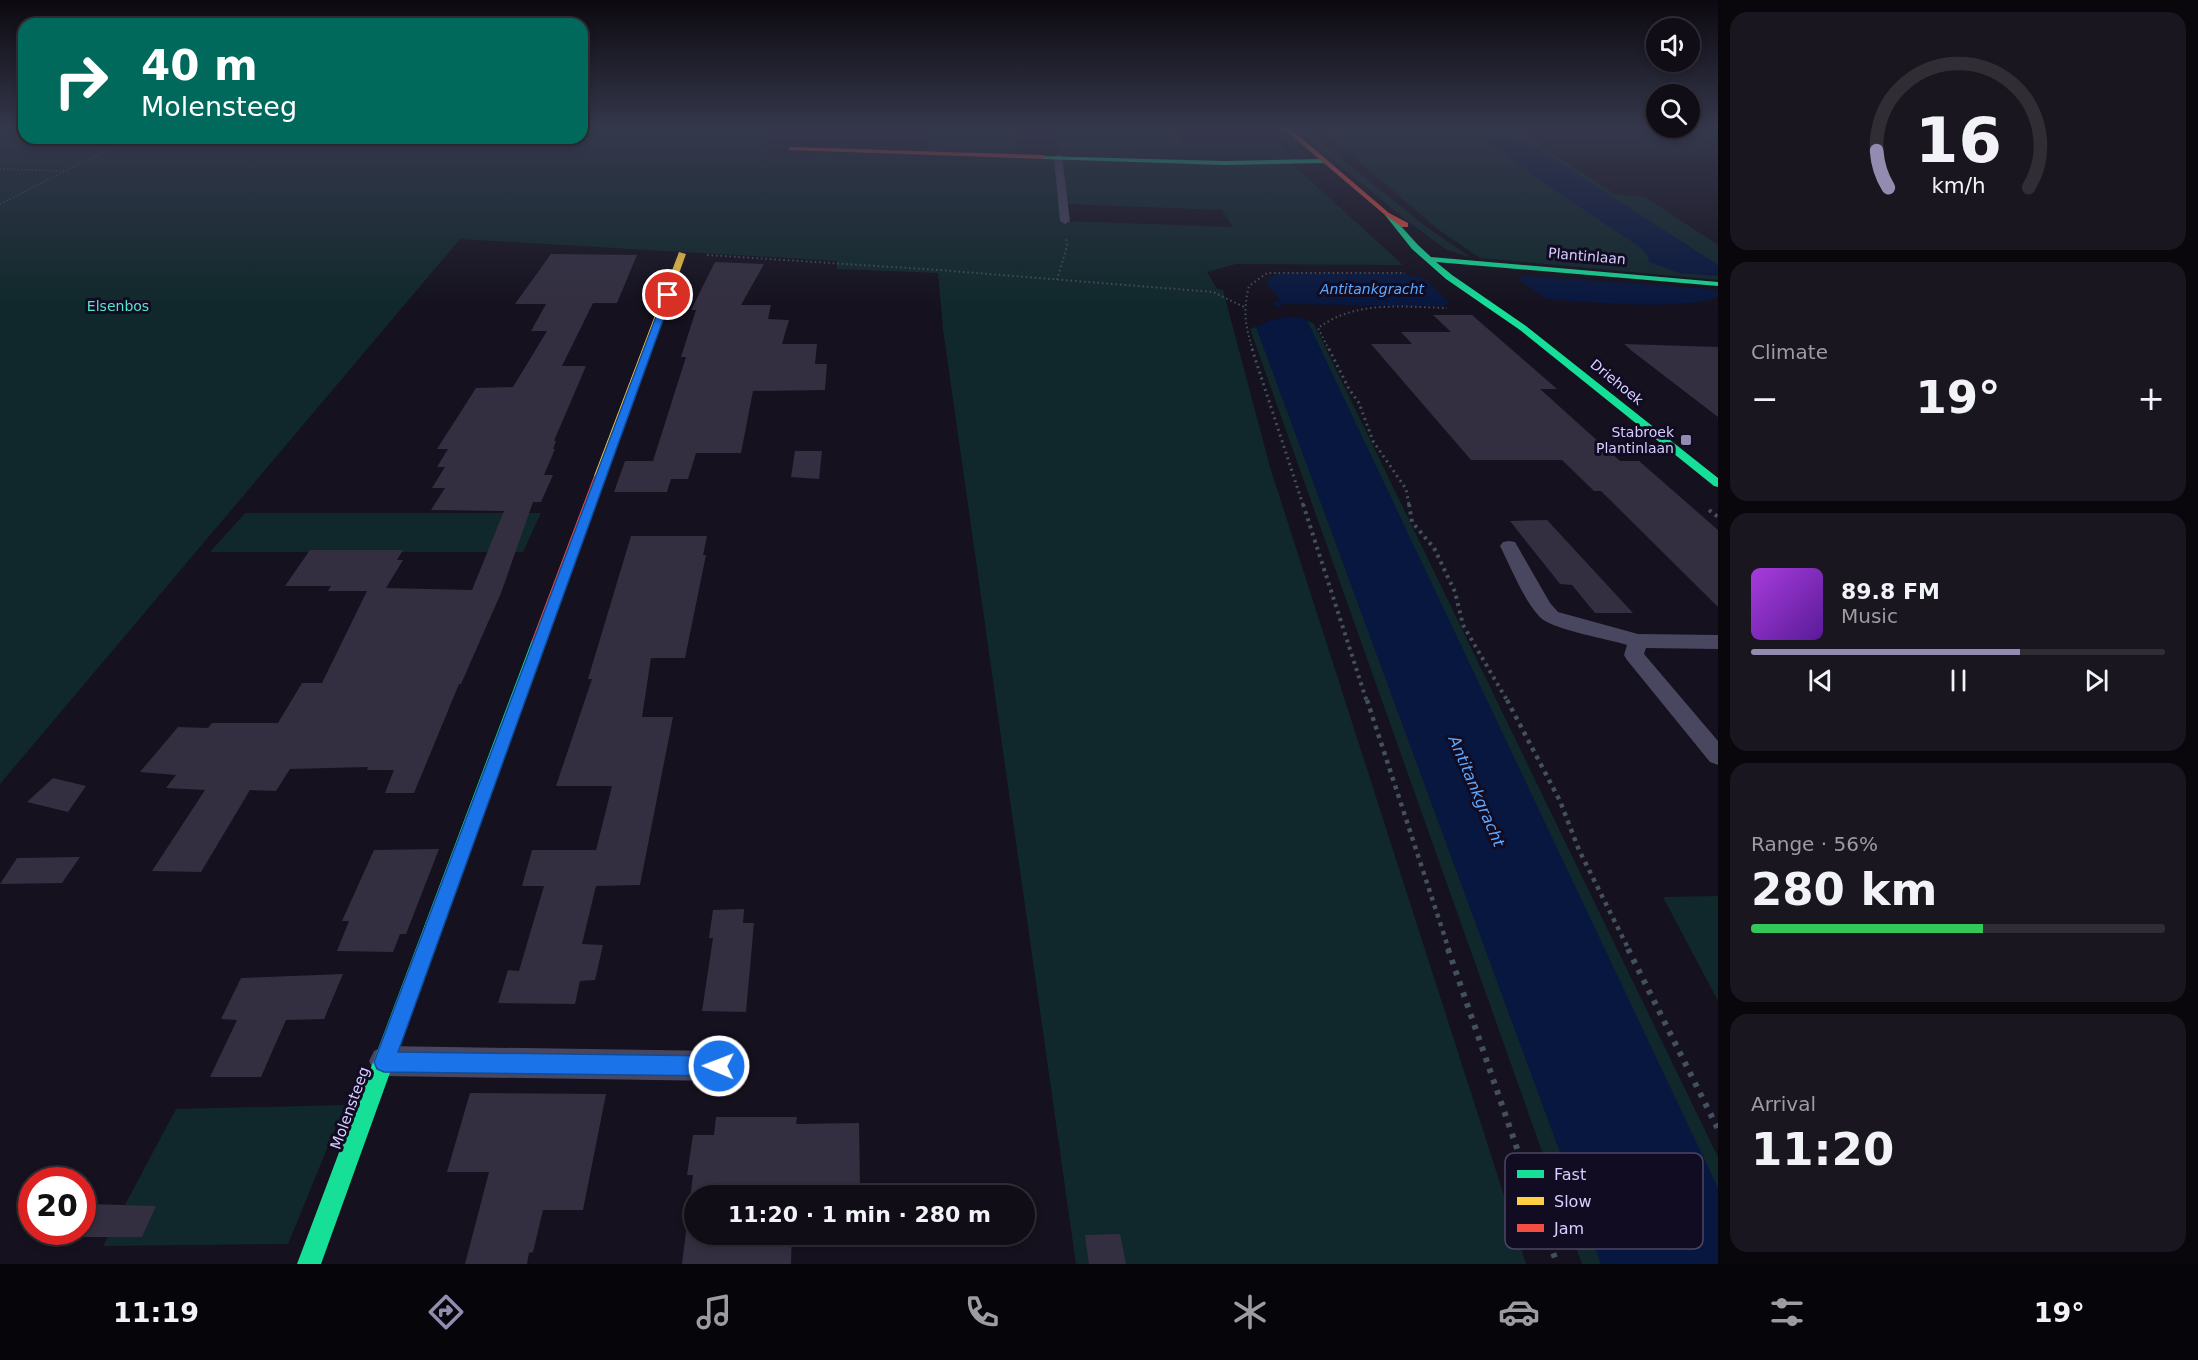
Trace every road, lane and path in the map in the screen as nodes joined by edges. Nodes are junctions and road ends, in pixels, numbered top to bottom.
1 (30, 189) edge
2 (1062, 189) edge
3 (1357, 189) edge
4 (0, 204) edge
5 (1387, 214) junction
6 (1065, 221) joint
7 (682, 254) joint
8 (1431, 259) junction
9 (1452, 259) junction
10 (1446, 273) junction
11 (1057, 280) junction
12 (1718, 284) edge
13 (1244, 307) junction
14 (1454, 308) dead end
15 (1523, 328) junction
16 (1718, 484) edge
17 (1509, 546) dead end
18 (1638, 641) junction
19 (1718, 642) edge
20 (1718, 756) edge
21 (384, 1062) junction
22 (719, 1066) dead end
23 (1718, 1129) edge
24 (1519, 1153) edge
25 (1552, 1249) edge
26 (309, 1264) edge
27 (1557, 1264) edge

1 - 4 path
2 - 6 lane
3 - 5 street
5 - 8 street, Driehoek
5 - 9 street, Driehoek
6 - 11 path
7 - 11 path
7 - 21 street, Molensteeg
8 - 9 street, Plantinlaan
8 - 10 street, Driehoek
9 - 12 street, Plantinlaan
9 - 15 street, Driehoek
10 - 13 path
10 - 15 street, Driehoek
11 - 13 path
13 - 24 path
14 - 23 path
15 - 16 street, Driehoek
17 - 18 lane
18 - 19 lane
18 - 20 lane
21 - 22 lane
21 - 26 street, Molensteeg
25 - 27 path

